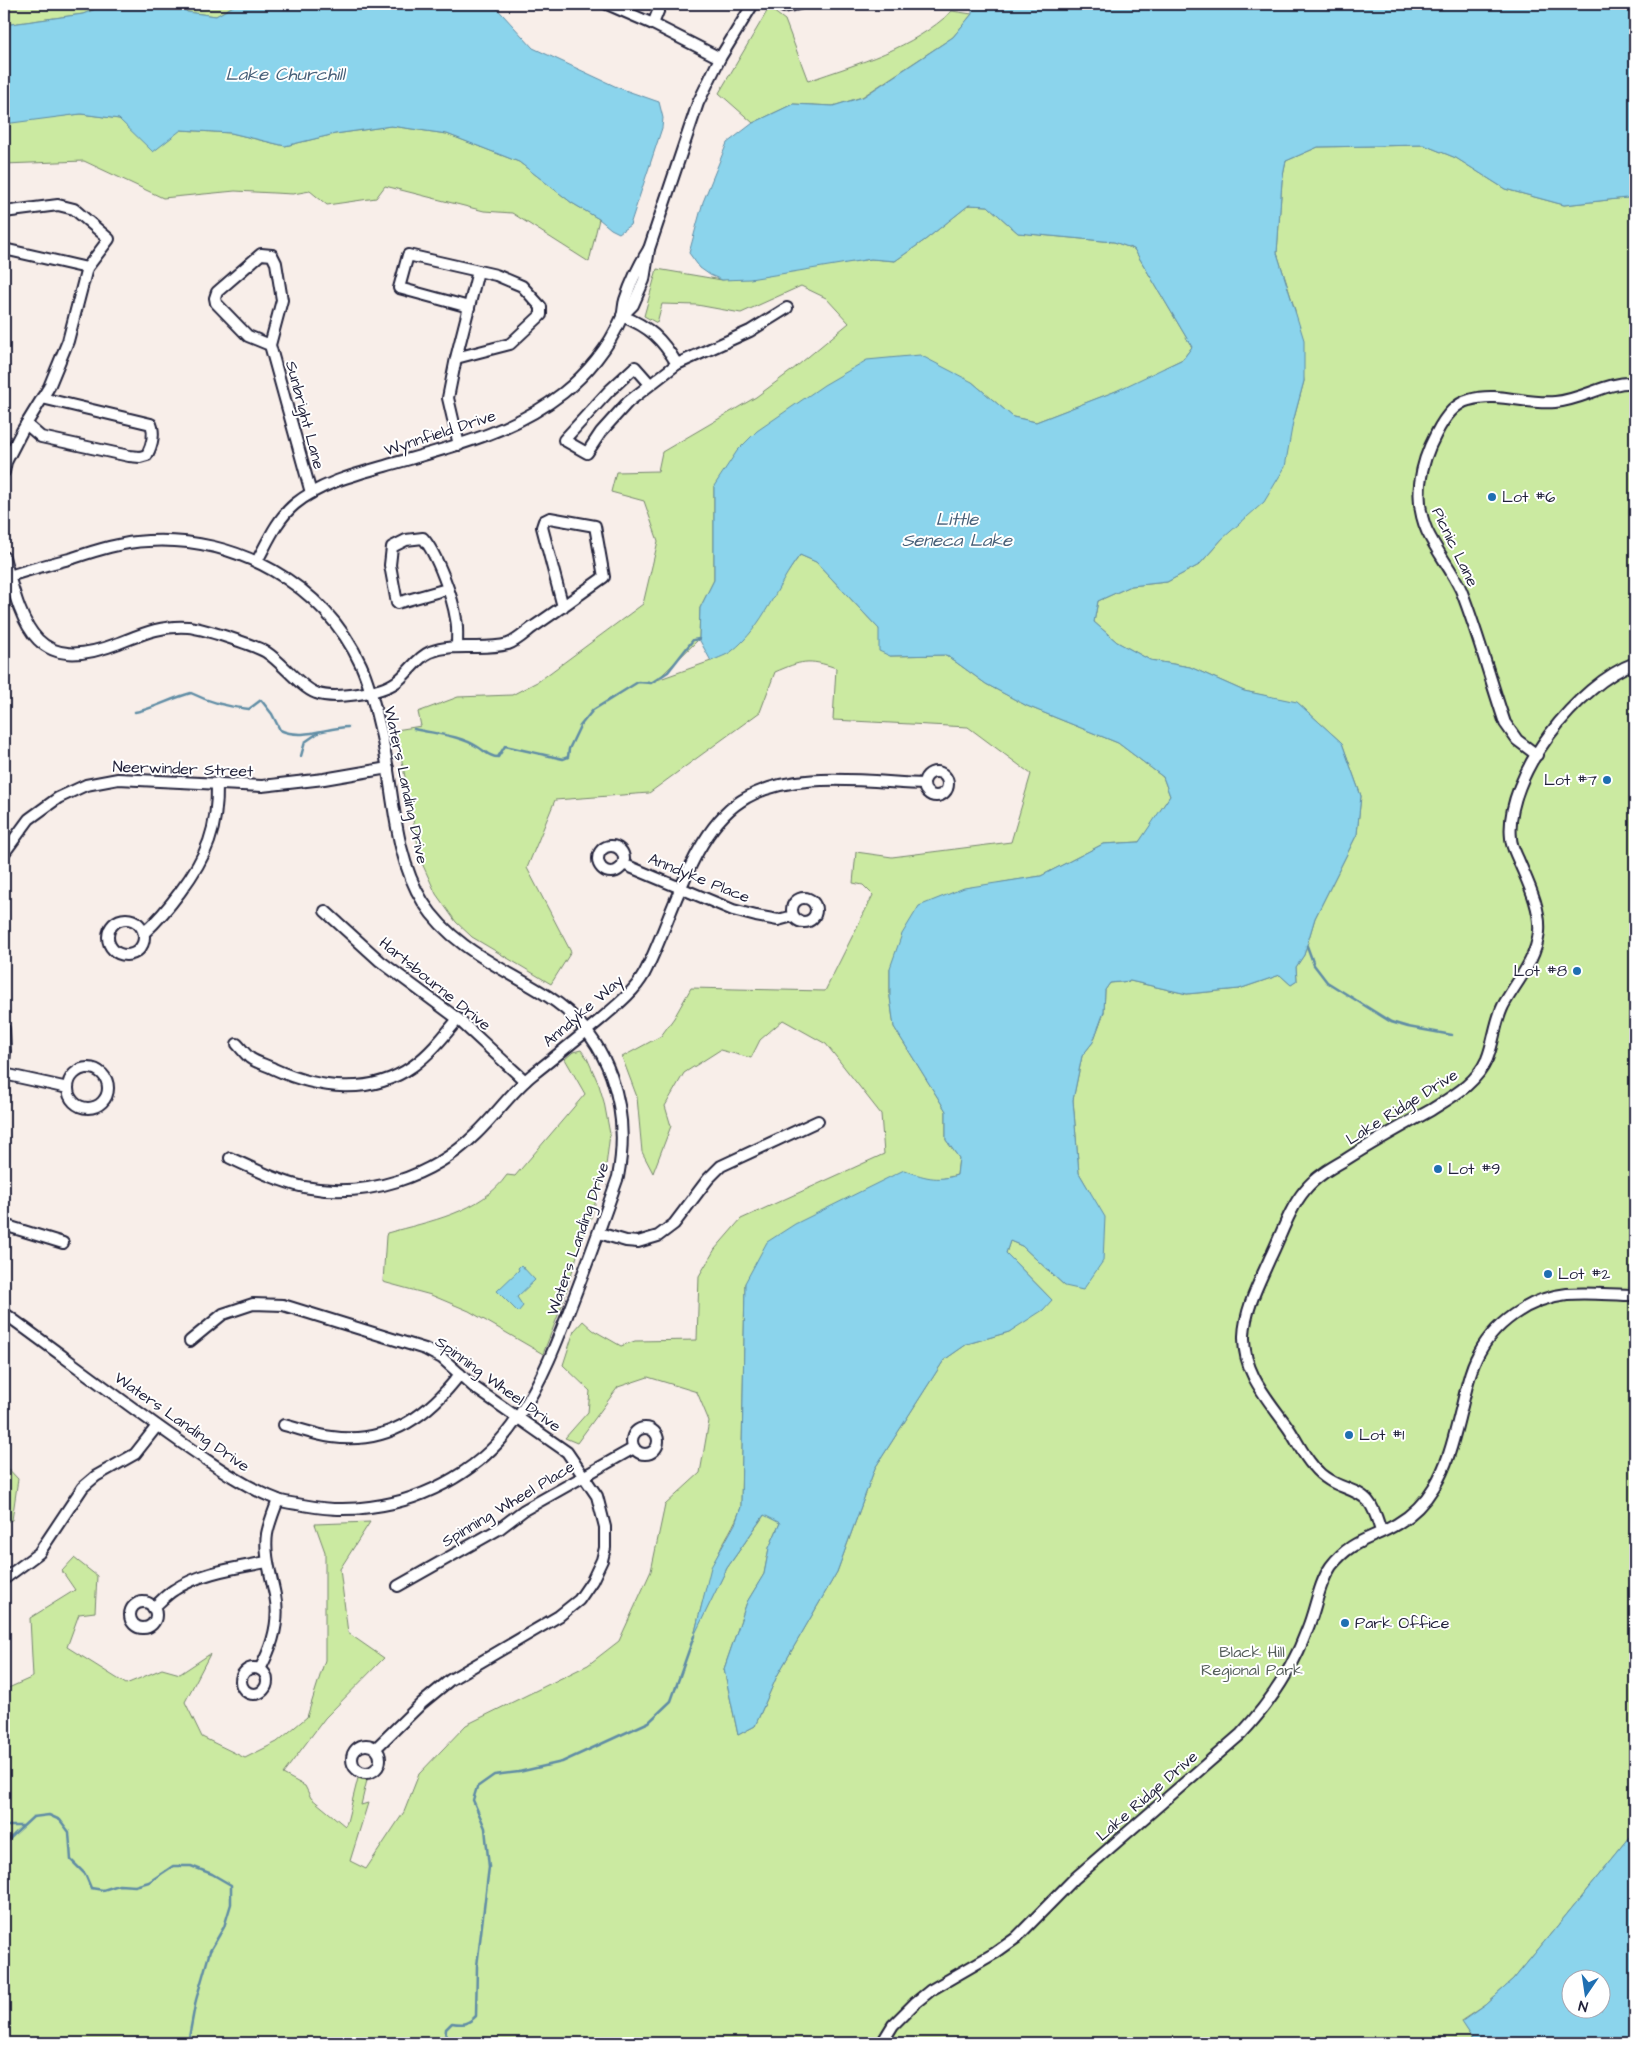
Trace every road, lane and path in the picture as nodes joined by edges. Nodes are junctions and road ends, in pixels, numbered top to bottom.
1 (607, 4) edge
2 (661, 4) edge
3 (753, 4) edge
4 (779, 4) edge
5 (799, 4) edge
6 (653, 24) junction
7 (720, 58) junction
8 (4, 212) edge
9 (4, 250) edge
10 (87, 268) junction
11 (478, 271) junction
12 (469, 307) junction
13 (787, 308) dead end
14 (622, 316) junction
15 (270, 344) junction
16 (456, 358) junction
17 (677, 364) junction
18 (1635, 383) edge
19 (650, 384) junction
20 (42, 398) junction
21 (26, 424) junction
22 (459, 445) junction
23 (4, 472) edge
24 (311, 493) junction
25 (4, 557) edge
26 (257, 560) junction
27 (6, 577) edge
28 (448, 589) junction
29 (563, 606) junction
30 (458, 647) junction
31 (1635, 663) edge
32 (370, 690) junction
33 (1537, 755) junction
34 (388, 768) junction
35 (217, 783) junction
36 (924, 784) dead end
37 (4, 853) edge
38 (623, 864) dead end
39 (682, 888) junction
40 (325, 911) dead end
41 (793, 916) dead end
42 (144, 933) dead end
43 (458, 1019) junction
44 (4, 1029) edge
45 (587, 1031) junction
46 (237, 1044) dead end
47 (4, 1062) edge
48 (4, 1074) edge
49 (525, 1081) junction
50 (68, 1088) dead end
51 (818, 1121) dead end
52 (230, 1158) dead end
53 (4, 1225) edge
54 (598, 1233) junction
55 (63, 1243) dead end
56 (1635, 1295) edge
57 (4, 1313) edge
58 (190, 1342) dead end
59 (460, 1374) junction
60 (518, 1419) junction
61 (284, 1425) dead end
62 (157, 1426) junction
63 (634, 1448) dead end
64 (584, 1475) junction
65 (278, 1500) junction
66 (1381, 1532) junction
67 (267, 1562) junction
68 (4, 1579) edge
69 (398, 1586) dead end
70 (153, 1608) dead end
71 (260, 1669) dead end
72 (376, 1748) dead end
73 (882, 2043) edge

1 - 6 street
2 - 6 street
3 - 7 street, Wynnfield Drive
4 - 5 street
6 - 7 street
7 - 14 street, Wynnfield Drive
8 - 10 street
9 - 10 street
10 - 20 street
11 - 12 street
11 - 12 street
11 - 16 street
12 - 16 street
13 - 17 street
14 - 17 street
14 - 22 street, Wynnfield Drive
15 - 15 street, Sunbright Lane
15 - 24 street, Sunbright Lane
16 - 22 street
17 - 19 street
18 - 33 street, Picnic Lane
19 - 19 street
20 - 21 street
20 - 21 street
21 - 23 street
22 - 24 street, Wynnfield Drive
24 - 26 street, Wynnfield Drive
25 - 27 street
26 - 27 street, Waters Landing Drive
26 - 32 street, Waters Landing Drive
27 - 32 street
28 - 28 street
28 - 30 street
29 - 29 street
29 - 30 street
30 - 32 street
31 - 33 street, Lake Ridge Drive
32 - 34 street, Waters Landing Drive
33 - 66 street, Lake Ridge Drive
34 - 35 street, Neerwinder Street
34 - 45 street, Waters Landing Drive
35 - 37 street, Neerwinder Street
35 - 42 street
36 - 39 street, Anndyke Way
38 - 39 street, Anndyke Place
39 - 41 street, Anndyke Place
39 - 45 street, Anndyke Way
40 - 43 street, Hartsbourne Drive
43 - 46 street
43 - 49 street, Hartsbourne Drive
44 - 47 street
45 - 49 street, Anndyke Way
45 - 54 street, Waters Landing Drive
48 - 50 street
49 - 52 street, Anndyke Way
51 - 54 street
53 - 55 street
54 - 60 street, Waters Landing Drive
56 - 66 street, Lake Ridge Drive
57 - 62 street, Waters Landing Drive
58 - 59 street, Spinning Wheel Drive
59 - 60 street, Spinning Wheel Drive
59 - 61 street
60 - 64 street, Spinning Wheel Drive
60 - 65 street, Waters Landing Drive
62 - 65 street, Waters Landing Drive
62 - 68 street
63 - 64 street, Spinning Wheel Place
64 - 69 street, Spinning Wheel Place
64 - 72 street, Spinning Wheel Drive
65 - 67 street
66 - 73 street, Lake Ridge Drive
67 - 70 street
67 - 71 street

